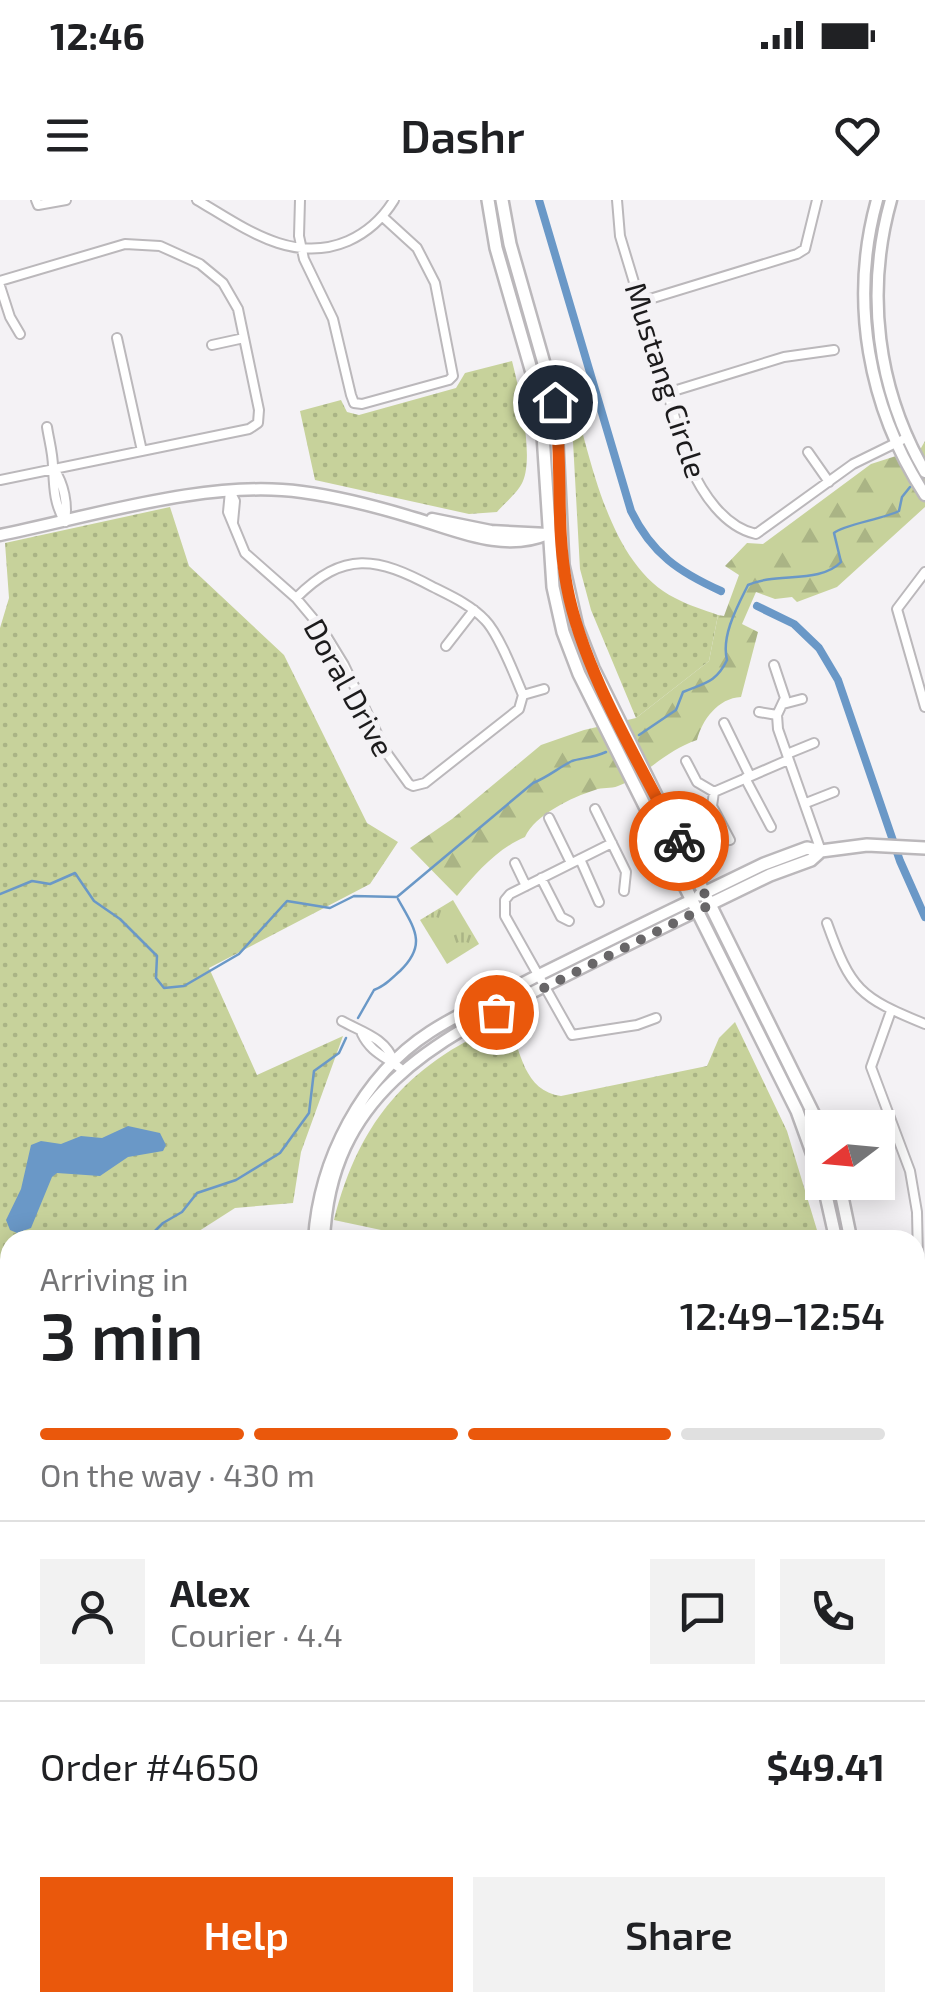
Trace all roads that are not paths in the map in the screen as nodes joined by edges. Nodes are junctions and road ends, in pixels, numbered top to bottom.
1 (66, 200) edge
2 (196, 200) edge
3 (300, 200) edge
4 (394, 200) edge
5 (488, 200) edge
6 (502, 200) edge
7 (617, 200) edge
8 (817, 200) edge
9 (878, 200) edge
10 (891, 200) edge
11 (37, 202) edge
12 (383, 216) junction
13 (302, 248) junction
14 (0, 284) edge
15 (640, 302) junction
16 (20, 334) dead end
17 (117, 338) dead end
18 (244, 338) junction
19 (212, 345) dead end
20 (834, 350) dead end
21 (667, 393) junction
22 (47, 427) dead end
23 (908, 437) junction
24 (896, 443) junction
25 (142, 451) junction
26 (808, 452) dead end
27 (54, 469) junction
28 (925, 472) edge
29 (0, 480) edge
30 (829, 482) junction
31 (230, 490) junction
32 (925, 495) edge
33 (65, 522) junction
34 (548, 534) junction
35 (562, 534) junction
36 (0, 535) edge
37 (925, 572) edge
38 (296, 598) junction
39 (474, 610) junction
40 (446, 646) dead end
41 (774, 666) dead end
42 (921, 676) edge
43 (544, 689) dead end
44 (523, 695) junction
45 (802, 699) dead end
46 (783, 704) junction
47 (925, 708) edge
48 (760, 712) dead end
49 (777, 715) junction
50 (724, 723) dead end
51 (814, 743) dead end
52 (788, 757) junction
53 (686, 761) dead end
54 (748, 777) junction
55 (714, 792) junction
56 (834, 792) dead end
57 (806, 803) junction
58 (595, 809) dead end
59 (549, 818) dead end
60 (771, 827) dead end
61 (730, 840) dead end
62 (612, 843) junction
63 (925, 848) edge
64 (821, 850) junction
65 (576, 861) junction
66 (515, 863) dead end
67 (541, 878) junction
68 (526, 886) junction
69 (624, 891) dead end
70 (708, 899) junction
71 (599, 902) dead end
72 (695, 905) junction
73 (569, 921) dead end
74 (826, 923) dead end
75 (542, 981) junction
76 (892, 1011) junction
77 (656, 1018) dead end
78 (342, 1020) dead end
79 (925, 1024) edge
80 (398, 1067) junction
81 (811, 1110) edge
82 (805, 1132) edge
83 (925, 1188) edge
84 (914, 1189) junction
85 (827, 1200) edge
86 (843, 1200) edge
87 (316, 1230) edge
88 (326, 1230) edge
89 (834, 1230) edge
90 (849, 1230) edge
91 (916, 1230) edge

1 - 11 street
2 - 13 street
3 - 13 street
4 - 12 street
5 - 34 main road
6 - 35 main road
7 - 15 street, Mustang Circle
8 - 15 street
9 - 24 street
10 - 23 street
12 - 13 street
12 - 13 street
14 - 16 street
14 - 18 street
15 - 21 street, Mustang Circle
17 - 25 street
18 - 19 street
18 - 25 street
20 - 21 street
21 - 30 street, Mustang Circle
22 - 27 street
23 - 24 street, Mustang Circle
23 - 28 street
24 - 30 street, Mustang Circle
24 - 32 street
25 - 27 street
26 - 30 street
27 - 29 street
27 - 33 street
31 - 33 street
31 - 34 street
31 - 38 street, Doral Drive
33 - 36 street
34 - 35 street
34 - 72 main road
35 - 70 main road
37 - 42 street
38 - 39 street
38 - 44 street, Doral Drive
39 - 40 street
39 - 44 street
41 - 46 street
42 - 47 street
43 - 44 street
45 - 46 street
46 - 49 street
48 - 49 street
49 - 52 street
50 - 54 street
51 - 52 street
52 - 54 street
52 - 57 street
53 - 55 street
54 - 55 street
54 - 60 street
55 - 61 street
56 - 57 street
57 - 64 street
58 - 62 street
59 - 65 street
62 - 65 street
62 - 69 street
63 - 64 main road
64 - 70 main road
65 - 67 street
65 - 71 street
66 - 68 street
67 - 68 street
67 - 73 street
68 - 75 street
70 - 72 main road
70 - 81 main road
72 - 75 street
72 - 82 main road
74 - 76 street
75 - 77 street
75 - 80 street
76 - 79 street
76 - 84 street
78 - 80 street
80 - 87 street
80 - 88 street
83 - 84 street
84 - 91 street
85 - 89 main road
86 - 90 main road

